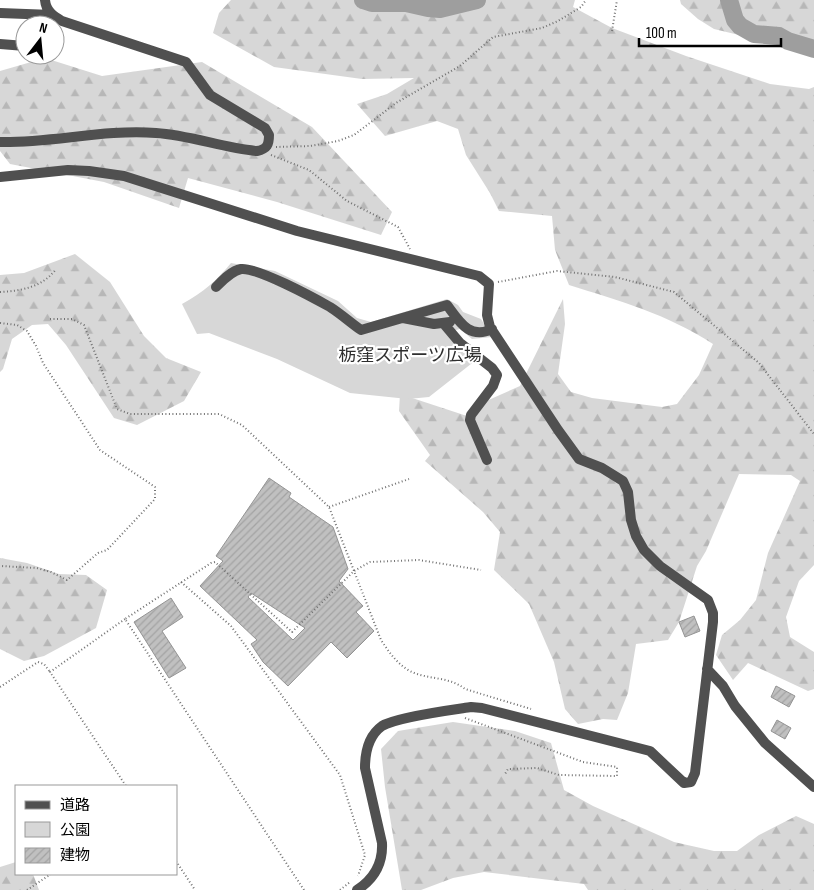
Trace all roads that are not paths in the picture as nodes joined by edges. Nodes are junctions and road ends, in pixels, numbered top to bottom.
1 (45, 0) edge
2 (0, 13) edge
3 (52, 15) joint
4 (65, 23) edge
5 (0, 44) edge
6 (15, 45) edge
7 (0, 142) edge
8 (0, 178) edge
9 (216, 287) dead end
10 (402, 318) junction
11 (458, 319) junction
12 (444, 324) junction
13 (492, 330) junction
14 (487, 460) dead end
15 (708, 669) junction
16 (814, 787) edge
17 (357, 890) edge

1 - 3 street
2 - 3 street
4 - 7 street
5 - 6 street
8 - 13 street
9 - 10 street
10 - 11 street
10 - 12 street
11 - 12 street
11 - 13 street
12 - 14 street
13 - 15 street
15 - 16 street
15 - 17 street

